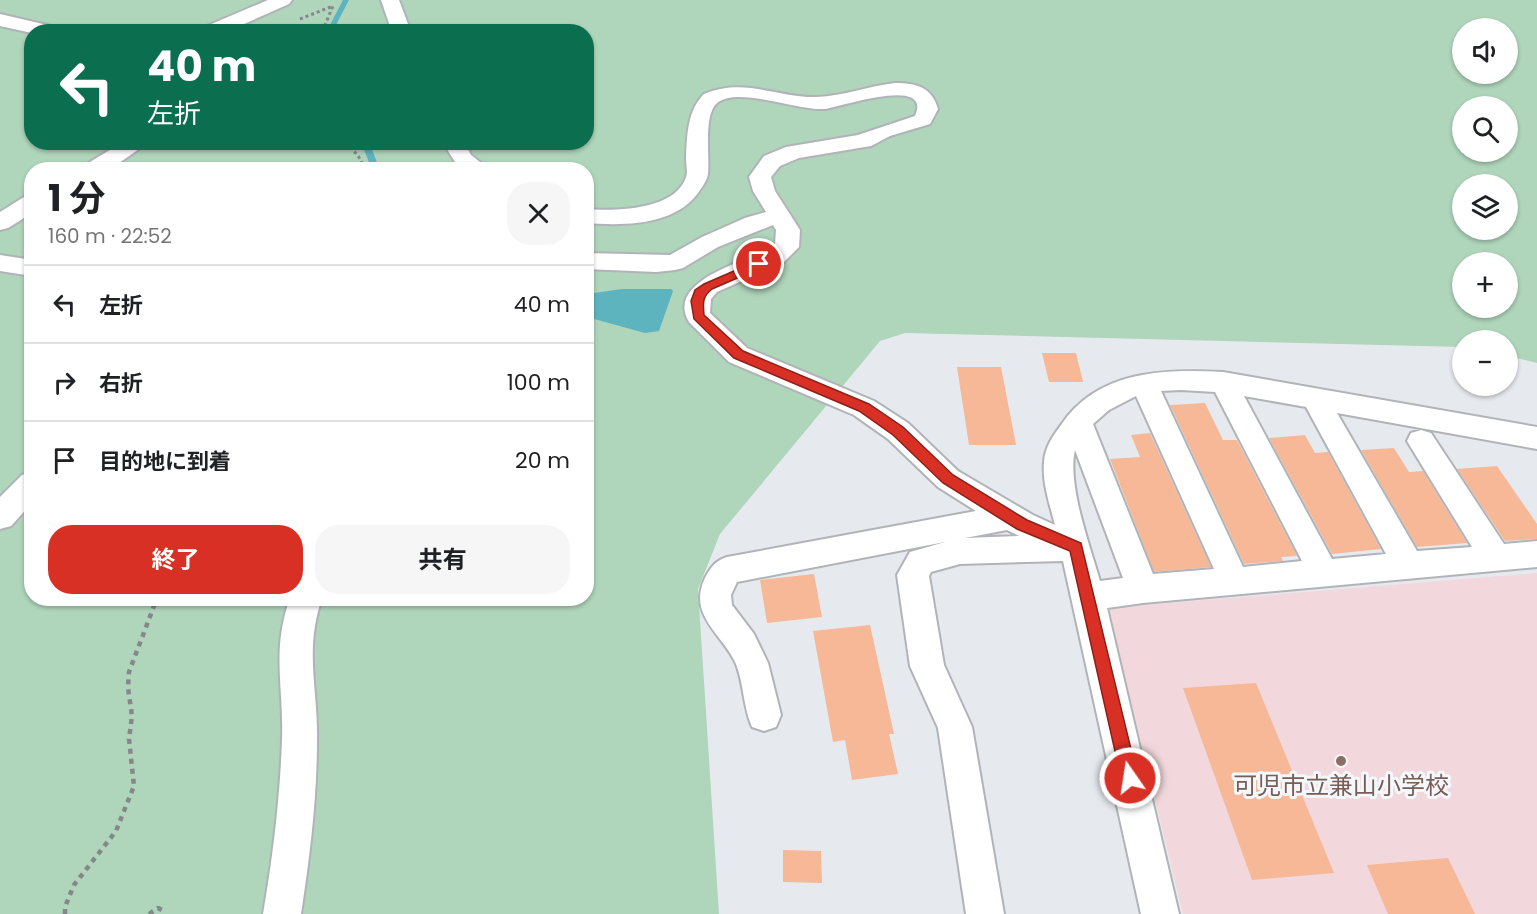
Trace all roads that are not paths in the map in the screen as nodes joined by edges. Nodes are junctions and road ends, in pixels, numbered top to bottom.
1 (283, 0) edge
2 (390, 0) edge
3 (0, 20) edge
4 (228, 24) edge
5 (399, 24) edge
6 (24, 25) edge
7 (126, 150) edge
8 (458, 150) edge
9 (106, 162) edge
10 (467, 162) edge
11 (24, 207) edge
12 (594, 216) edge
13 (778, 216) junction
14 (0, 223) edge
15 (594, 261) edge
16 (0, 263) edge
17 (24, 267) edge
18 (1223, 382) junction
19 (1144, 383) junction
20 (1315, 399) junction
21 (1078, 422) junction
22 (1537, 438) edge
23 (1421, 441) dead end
24 (24, 492) edge
25 (0, 517) edge
26 (1010, 517) junction
27 (1076, 548) junction
28 (1537, 554) edge
29 (1496, 558) junction
30 (1408, 565) junction
31 (1324, 573) junction
32 (1234, 582) junction
33 (1143, 589) junction
34 (1088, 597) junction
35 (303, 606) edge
36 (764, 715) dead end
37 (282, 914) edge
38 (985, 914) edge
39 (1160, 914) edge

1 - 4 street
2 - 5 street
3 - 6 street
7 - 9 street
8 - 10 street
11 - 14 street
12 - 13 street
13 - 15 street
13 - 26 street
16 - 17 street
18 - 19 street
18 - 20 street
18 - 31 street
19 - 21 street
19 - 32 street
20 - 22 street
20 - 30 street
21 - 27 street
21 - 33 street
23 - 29 street
24 - 25 street
26 - 27 street
26 - 36 street
27 - 34 street
27 - 38 street
28 - 29 street
29 - 30 street
30 - 31 street
31 - 32 street
32 - 33 street
33 - 34 street
34 - 39 street
35 - 37 street

